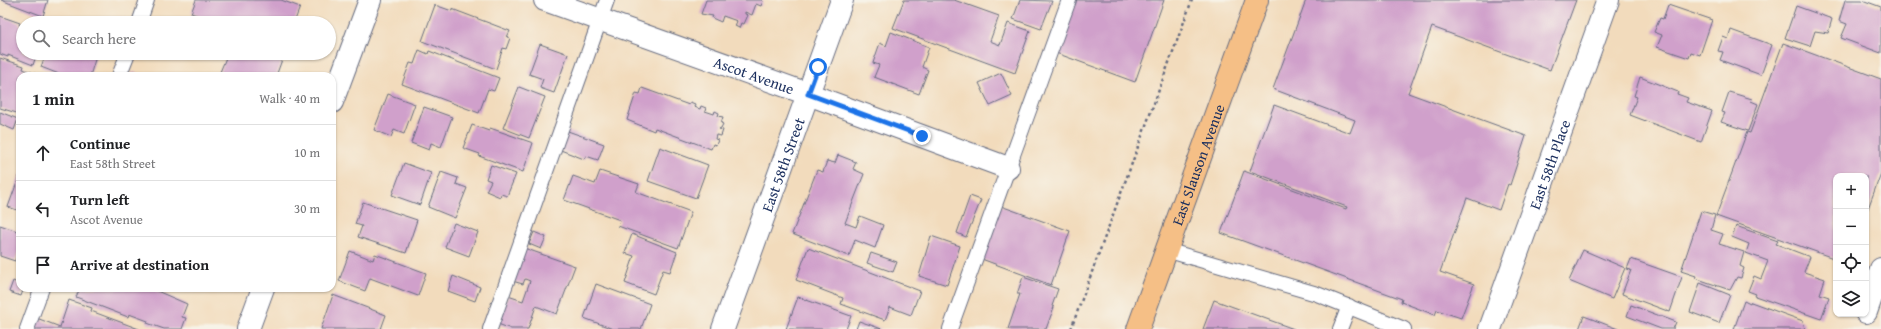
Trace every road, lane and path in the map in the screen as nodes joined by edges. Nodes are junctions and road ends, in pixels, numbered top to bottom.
1 (147, 0) edge
2 (370, 0) edge
3 (545, 0) edge
4 (842, 0) edge
5 (1069, 0) edge
6 (1192, 0) edge
7 (1257, 0) edge
8 (1608, 0) edge
9 (604, 10) edge
10 (141, 16) edge
11 (125, 60) edge
12 (121, 72) edge
13 (336, 91) edge
14 (808, 94) junction
15 (1008, 168) junction
16 (1166, 250) junction
17 (1881, 269) edge
18 (41, 292) edge
19 (262, 292) edge
20 (1869, 304) edge
21 (1348, 306) junction
22 (1864, 317) edge
23 (27, 329) edge
24 (248, 329) edge
25 (490, 329) edge
26 (723, 329) edge
27 (950, 329) edge
28 (1071, 329) edge
29 (1138, 329) edge
30 (1340, 329) edge
31 (1404, 329) edge
32 (1490, 329) edge
33 (1860, 329) edge

1 - 10 lane
2 - 13 street
3 - 9 street, Ascot Avenue
4 - 14 street, East 58th Street
5 - 15 lane
6 - 28 path
7 - 16 main road, East Slauson Avenue
8 - 32 street, East 58th Place
9 - 14 street, Ascot Avenue
9 - 25 lane
11 - 12 lane
14 - 15 street, Ascot Avenue
14 - 26 street, East 58th Street
15 - 27 lane
16 - 21 lane
16 - 29 main road, East Slauson Avenue
17 - 20 street
18 - 23 lane
19 - 24 street
21 - 30 lane
21 - 31 lane
22 - 33 street

